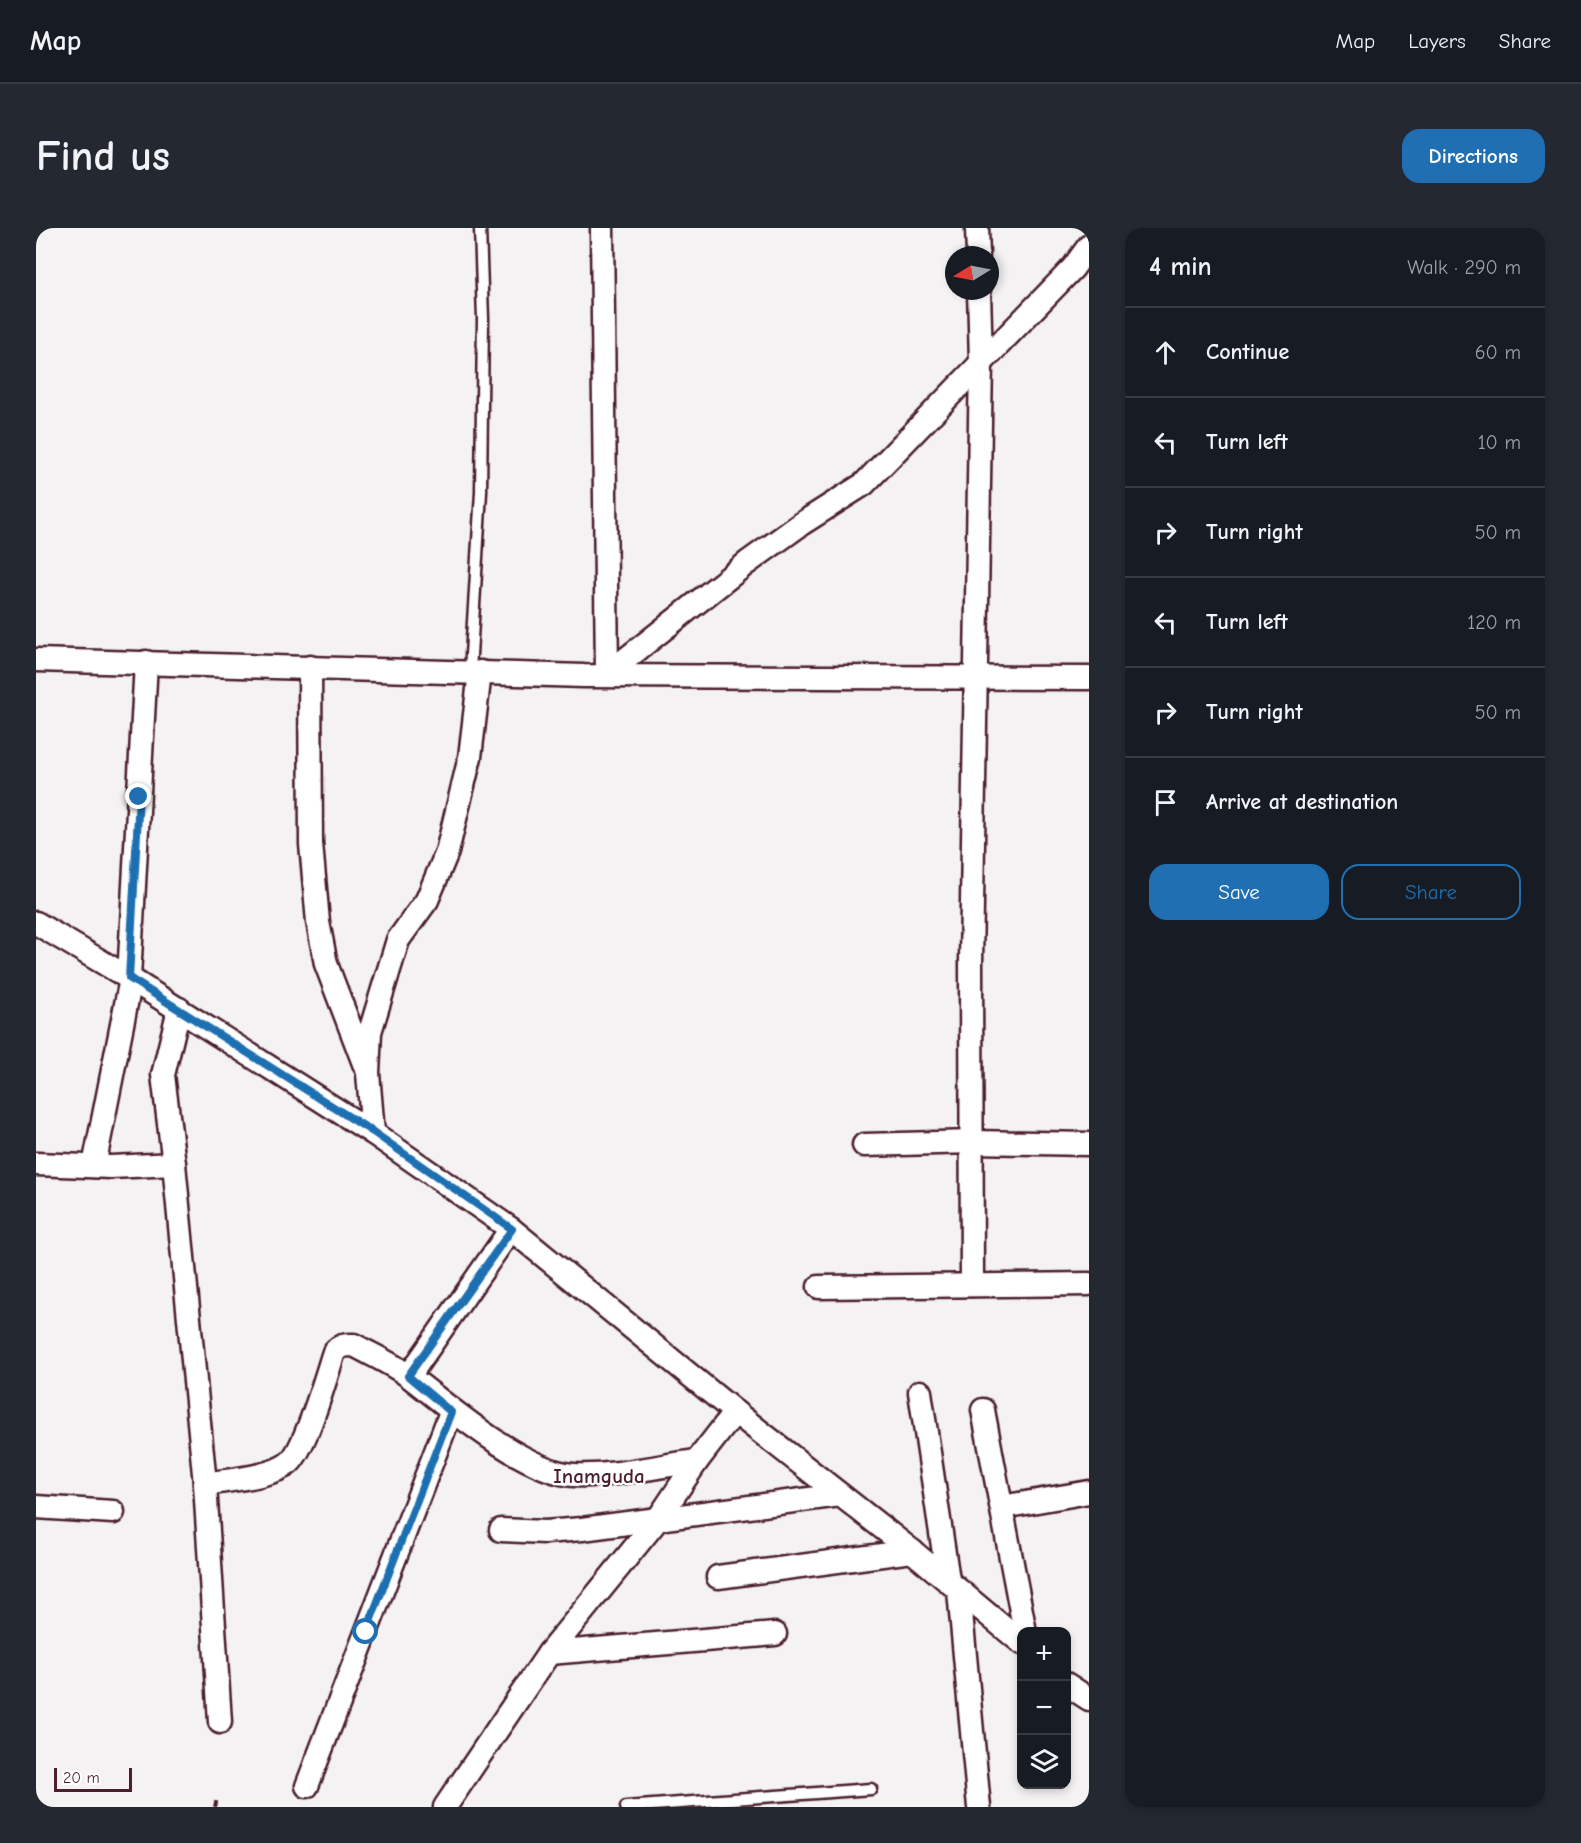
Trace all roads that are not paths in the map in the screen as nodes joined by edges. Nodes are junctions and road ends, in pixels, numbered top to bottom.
1 (480, 228) edge
2 (602, 228) edge
3 (977, 228) edge
4 (978, 246) edge
5 (1089, 246) edge
6 (979, 300) edge
7 (981, 362) junction
8 (36, 660) edge
9 (146, 662) junction
10 (310, 667) junction
11 (475, 672) junction
12 (607, 674) junction
13 (976, 676) junction
14 (1089, 678) edge
15 (36, 923) edge
16 (130, 979) junction
17 (179, 1009) junction
18 (368, 1072) junction
19 (373, 1132) junction
20 (973, 1142) junction
21 (1089, 1144) edge
22 (864, 1145) dead end
23 (36, 1164) edge
24 (174, 1164) junction
25 (94, 1166) junction
26 (512, 1229) junction
27 (1089, 1284) edge
28 (972, 1285) junction
29 (819, 1287) dead end
30 (408, 1376) junction
31 (920, 1392) dead end
32 (983, 1410) dead end
33 (451, 1412) junction
34 (735, 1412) junction
35 (697, 1461) junction
36 (205, 1484) junction
37 (1089, 1492) edge
38 (840, 1495) junction
39 (36, 1507) edge
40 (1002, 1507) junction
41 (113, 1512) dead end
42 (658, 1519) junction
43 (501, 1530) dead end
44 (912, 1551) junction
45 (718, 1577) dead end
46 (953, 1586) junction
47 (1024, 1627) edge
48 (775, 1634) dead end
49 (1017, 1639) edge
50 (549, 1653) junction
51 (1071, 1687) edge
52 (1089, 1699) edge
53 (220, 1722) dead end
54 (307, 1786) dead end
55 (871, 1789) dead end
56 (445, 1807) edge
57 (626, 1807) edge
58 (979, 1807) edge

1 - 11 lane
2 - 12 street
3 - 4 street
5 - 7 street
6 - 7 street
7 - 12 street
7 - 13 street
8 - 9 street
9 - 10 street
9 - 16 street
10 - 11 street
10 - 18 street
11 - 12 street
11 - 18 street
12 - 13 street
13 - 14 street
13 - 20 street
15 - 16 street
16 - 17 street
16 - 25 street
17 - 19 street
17 - 24 street
18 - 19 street
19 - 26 street
20 - 21 street
20 - 22 street
20 - 28 street
23 - 25 street
24 - 25 street
24 - 36 street
26 - 30 street
26 - 34 street
27 - 28 street
28 - 29 street
30 - 33 street
30 - 36 street
31 - 46 street
32 - 40 street
33 - 35 street
33 - 54 street
34 - 35 street
34 - 38 street
35 - 42 street
36 - 53 street
37 - 40 street
38 - 42 street
38 - 44 street
39 - 41 street
40 - 47 street
42 - 43 street
42 - 50 street
44 - 45 street
44 - 46 street
46 - 49 street
46 - 58 street
48 - 50 street
50 - 56 street
51 - 52 street
55 - 57 lane

